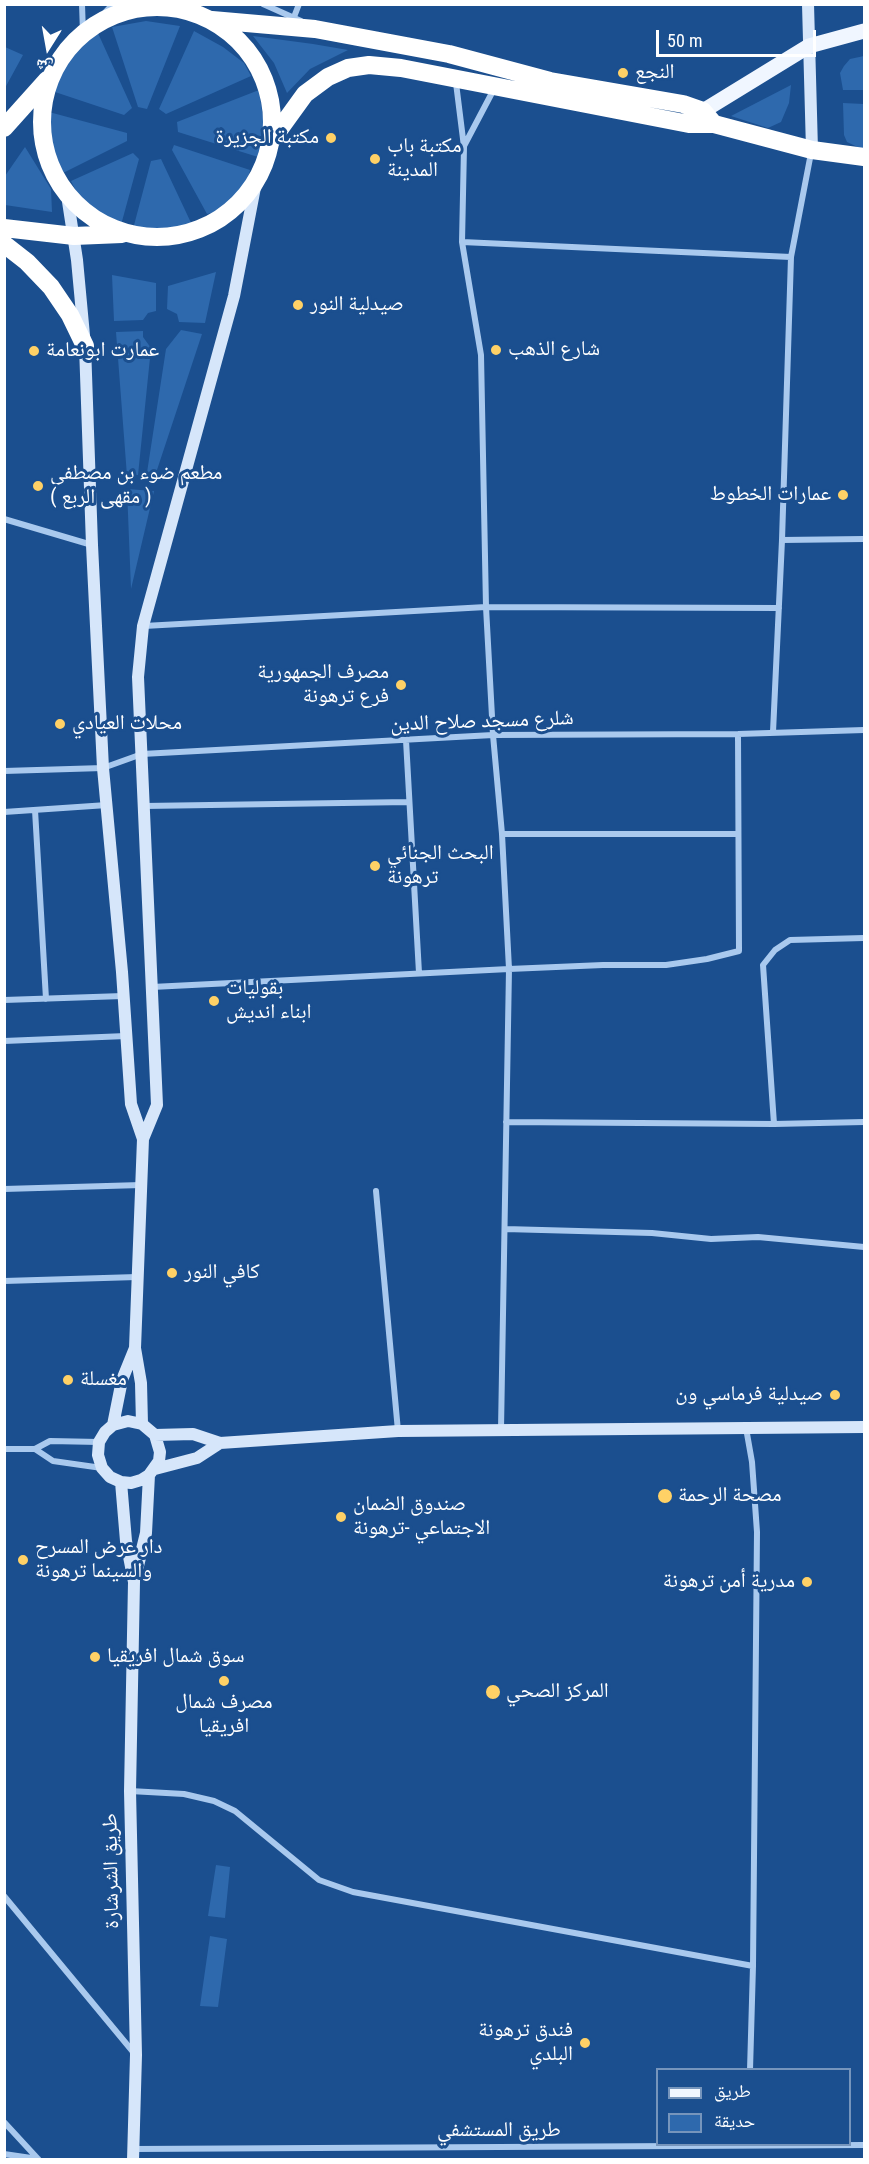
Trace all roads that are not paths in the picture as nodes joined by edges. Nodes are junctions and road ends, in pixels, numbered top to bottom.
1 (82, 4) edge
2 (113, 4) edge
3 (263, 4) edge
4 (299, 4) edge
5 (808, 4) edge
6 (143, 6) edge
7 (171, 6) edge
8 (294, 17) junction
9 (212, 20) junction
10 (88, 28) junction
11 (315, 29) junction
12 (864, 31) edge
13 (809, 46) junction
14 (50, 77) junction
15 (456, 79) junction
16 (496, 86) junction
17 (708, 117) junction
18 (4, 128) edge
19 (271, 141) junction
20 (464, 147) junction
21 (812, 150) junction
22 (864, 157) edge
23 (256, 182) junction
24 (67, 195) junction
25 (4, 228) edge
26 (126, 233) junction
27 (74, 236) junction
28 (462, 242) junction
29 (4, 244) edge
30 (791, 257) junction
31 (86, 346) junction
32 (4, 519) edge
33 (864, 539) edge
34 (782, 540) junction
35 (92, 545) junction
36 (486, 607) junction
37 (779, 608) junction
38 (143, 626) junction
39 (864, 730) edge
40 (773, 732) junction
41 (738, 734) junction
42 (493, 735) junction
43 (406, 740) junction
44 (142, 754) junction
45 (103, 768) junction
46 (4, 771) edge
47 (409, 802) junction
48 (107, 805) junction
49 (144, 806) junction
50 (35, 810) junction
51 (4, 812) edge
52 (502, 834) junction
53 (737, 834) junction
54 (864, 938) edge
55 (509, 969) junction
56 (419, 973) junction
57 (152, 987) junction
58 (123, 996) junction
59 (46, 999) junction
60 (4, 1000) edge
61 (126, 1036) junction
62 (4, 1041) edge
63 (506, 1122) junction
64 (864, 1122) edge
65 (774, 1124) junction
66 (143, 1138) junction
67 (141, 1185) junction
68 (4, 1190) edge
69 (376, 1191) dead end
70 (505, 1229) junction
71 (864, 1247) edge
72 (137, 1277) junction
73 (4, 1281) edge
74 (135, 1348) junction
75 (142, 1424) junction
76 (113, 1425) junction
77 (864, 1427) edge
78 (746, 1428) junction
79 (501, 1429) junction
80 (398, 1431) junction
81 (155, 1435) junction
82 (99, 1442) junction
83 (220, 1443) junction
84 (4, 1449) edge
85 (35, 1449) junction
86 (102, 1468) junction
87 (152, 1472) junction
88 (121, 1482) junction
89 (134, 1582) junction
90 (130, 1791) junction
91 (4, 1896) edge
92 (753, 1966) junction
93 (136, 2055) junction
94 (750, 2068) edge
95 (4, 2122) edge
96 (686, 2146) edge
97 (4, 2154) edge
98 (133, 2155) edge
99 (39, 2159) edge

1 - 10 street
2 - 10 street
3 - 8 street
4 - 8 street
5 - 13 street
6 - 7 highway
6 - 10 highway
7 - 9 highway
8 - 11 street
9 - 11 highway
9 - 19 highway
10 - 14 highway
11 - 17 highway
12 - 13 main road
13 - 17 main road
13 - 21 street
14 - 18 highway
14 - 24 highway
15 - 16 highway
15 - 19 highway
15 - 20 street
16 - 17 highway
16 - 20 street
17 - 21 highway
19 - 23 highway
20 - 28 street
21 - 22 highway
21 - 30 street
23 - 26 highway
23 - 38 street
24 - 26 highway
24 - 27 street
25 - 27 highway
26 - 27 highway
27 - 31 street
28 - 30 street
28 - 36 street
29 - 31 highway
30 - 34 street
31 - 35 street
32 - 35 street
33 - 34 street
34 - 37 street
35 - 45 street
36 - 37 street
36 - 38 street
36 - 42 street
37 - 40 street
38 - 44 street
39 - 40 street, شلرع مسجد صلاح الدين
40 - 41 street, شلرع مسجد صلاح الدين
41 - 42 street, شلرع مسجد صلاح الدين
41 - 53 street
42 - 43 street, شلرع مسجد صلاح الدين
42 - 52 street
43 - 44 street, شلرع مسجد صلاح الدين
43 - 47 street
44 - 45 street, شلرع مسجد صلاح الدين
44 - 49 street
45 - 46 street, شلرع مسجد صلاح الدين
45 - 48 street
47 - 49 street
47 - 56 street
48 - 50 street
48 - 58 street
49 - 57 street
50 - 51 street
50 - 59 street
52 - 53 street
52 - 55 street
53 - 55 street
54 - 65 street
55 - 56 street
55 - 63 street
56 - 57 street
57 - 66 street
58 - 59 street
58 - 61 street
59 - 60 street
61 - 62 street
61 - 66 street
63 - 65 street
63 - 70 street
64 - 65 street
66 - 67 street
67 - 68 street
67 - 72 street
69 - 80 street
70 - 71 street
70 - 79 street
72 - 73 street
72 - 74 street
74 - 75 street
74 - 76 street
75 - 76 street
75 - 81 street
76 - 82 street
77 - 78 street
78 - 79 street
78 - 92 street
79 - 80 street
80 - 83 street
81 - 83 street
81 - 87 street
82 - 85 street
82 - 86 street
83 - 87 street
84 - 85 street
85 - 86 street
86 - 88 street
87 - 88 street
87 - 89 street
88 - 89 street
89 - 90 street, طريق الشرشارة
90 - 92 street
90 - 93 street, طريق الشرشارة
91 - 93 street
92 - 94 street
93 - 98 street, طريق الشرشارة
95 - 99 street
96 - 98 street, طريق المستشفي
97 - 99 street

